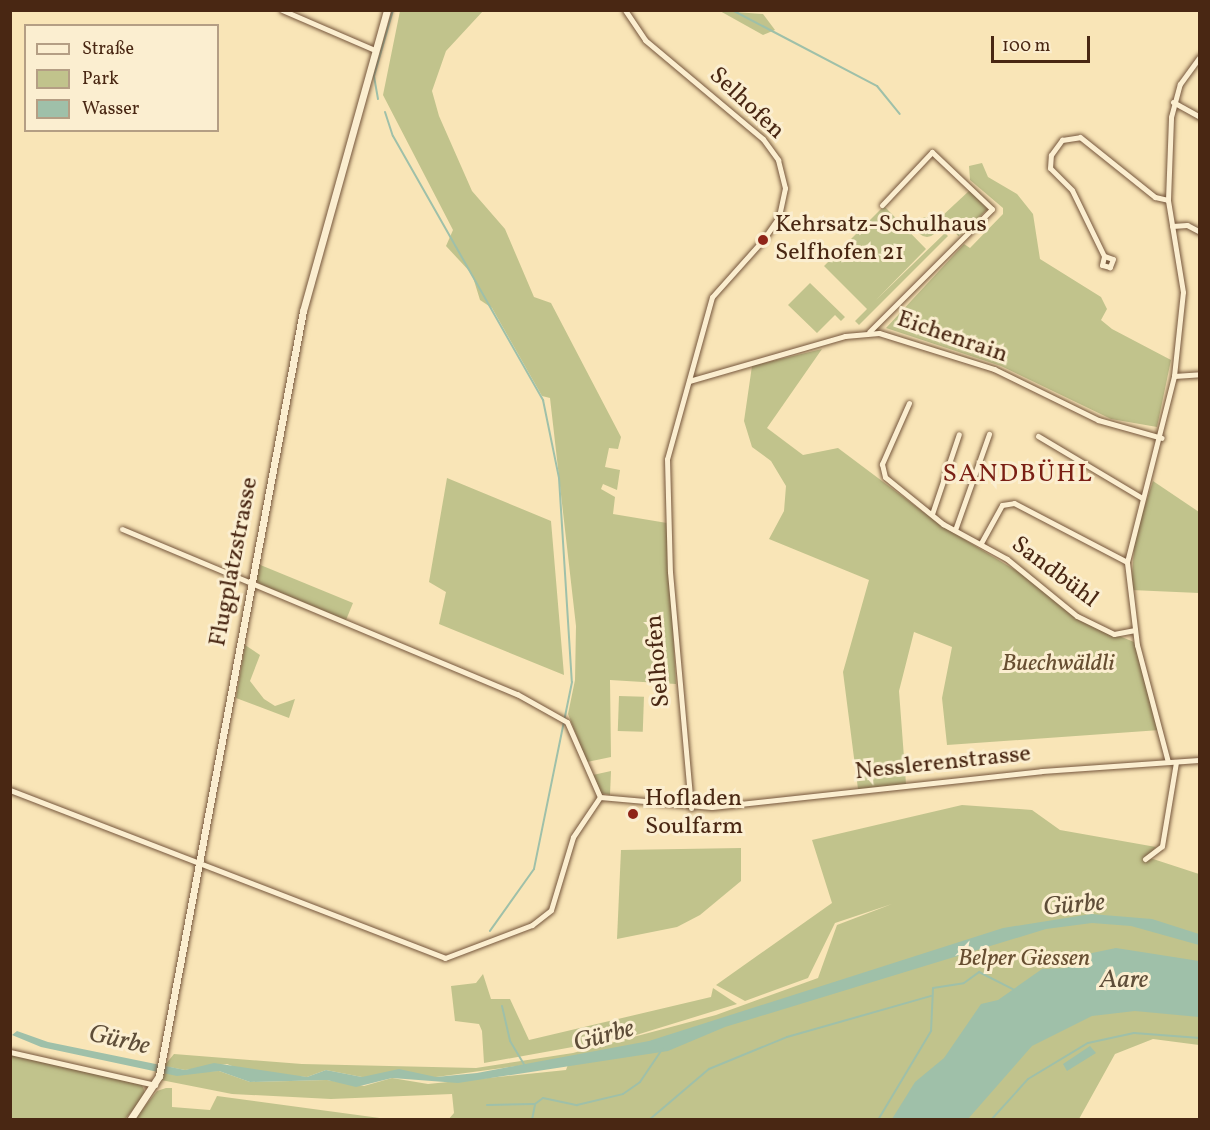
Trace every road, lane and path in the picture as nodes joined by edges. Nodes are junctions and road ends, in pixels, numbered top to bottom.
1 (282, 10) edge
2 (387, 10) edge
3 (625, 10) edge
4 (375, 50) junction
5 (1200, 56) edge
6 (1173, 102) junction
7 (1200, 117) edge
8 (1168, 200) junction
9 (882, 205) dead end
10 (1172, 226) junction
11 (1200, 232) edge
12 (1104, 256) dead end
13 (869, 332) junction
14 (1200, 374) edge
15 (1174, 376) junction
16 (689, 381) junction
17 (909, 404) dead end
18 (959, 434) dead end
19 (989, 434) dead end
20 (1038, 436) dead end
21 (1162, 438) junction
22 (1142, 498) junction
23 (932, 514) junction
24 (122, 529) dead end
25 (955, 530) junction
26 (981, 543) junction
27 (1127, 562) junction
28 (251, 583) junction
29 (1134, 630) junction
30 (1200, 760) edge
31 (1168, 762) junction
32 (1176, 762) junction
33 (10, 790) edge
34 (600, 797) junction
35 (691, 808) junction
36 (1145, 859) dead end
37 (199, 863) junction
38 (10, 1052) edge
39 (155, 1085) junction
40 (130, 1119) edge

1 - 4 street
2 - 4 street, Flugplatzstrasse
3 - 16 street, Selhofen
4 - 28 street, Flugplatzstrasse
5 - 6 street
6 - 7 street
6 - 8 street
8 - 10 street
8 - 12 street
9 - 13 street
10 - 11 street
10 - 15 street
13 - 16 street, Eichenrain
13 - 21 street, Eichenrain
14 - 15 street
15 - 21 street
16 - 35 street, Selhofen
17 - 23 street, Sandbühl
18 - 23 street
19 - 25 street
20 - 22 street
21 - 22 street
22 - 27 street
23 - 25 street, Sandbühl
24 - 28 street
25 - 26 street, Sandbühl
26 - 27 street
26 - 29 street, Sandbühl
27 - 29 street
28 - 34 street
28 - 37 street, Flugplatzstrasse
29 - 31 street
30 - 32 street, Nesslerenstrasse
31 - 32 street, Nesslerenstrasse
31 - 35 street, Nesslerenstrasse
32 - 36 street
33 - 37 street
34 - 35 street
34 - 37 street
37 - 39 street, Flugplatzstrasse
38 - 39 street
39 - 40 street, Flugplatzstrasse

